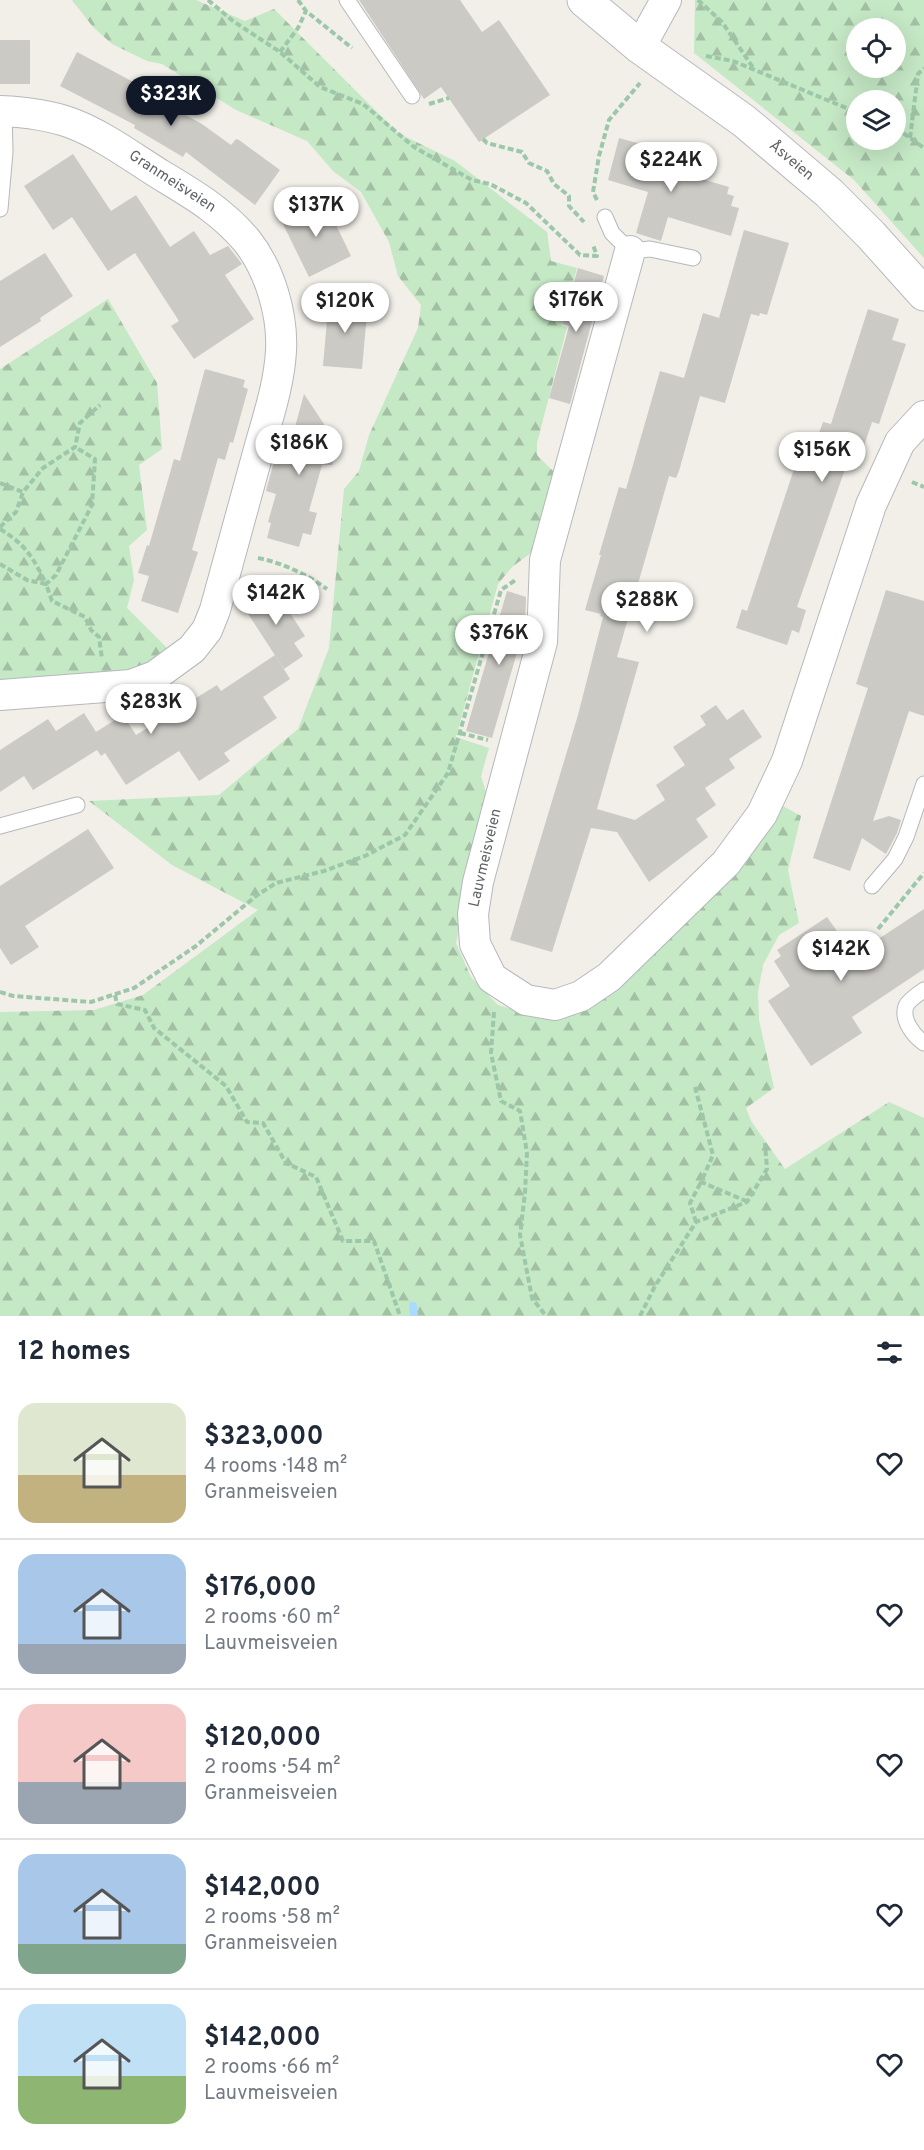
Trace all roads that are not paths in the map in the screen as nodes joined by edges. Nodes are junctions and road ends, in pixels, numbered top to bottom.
1 (347, 0) edge
2 (584, 0) edge
3 (666, 0) edge
4 (640, 46) junction
5 (412, 96) dead end
6 (2, 111) edge
7 (0, 209) edge
8 (604, 217) road end
9 (630, 251) junction
10 (693, 258) dead end
11 (924, 294) edge
12 (924, 416) edge
13 (0, 695) edge
14 (924, 784) edge
15 (77, 804) dead end
16 (0, 826) edge
17 (872, 886) dead end
18 (924, 990) edge
19 (924, 1043) edge

1 - 5 lane
2 - 4 street, Åsveien
3 - 4 street
4 - 11 street, Åsveien
6 - 7 lane
6 - 13 street, Granmeisveien
8 - 9 lane
9 - 10 lane
9 - 12 street, Lauvmeisveien
14 - 17 lane
15 - 16 lane
18 - 19 lane

